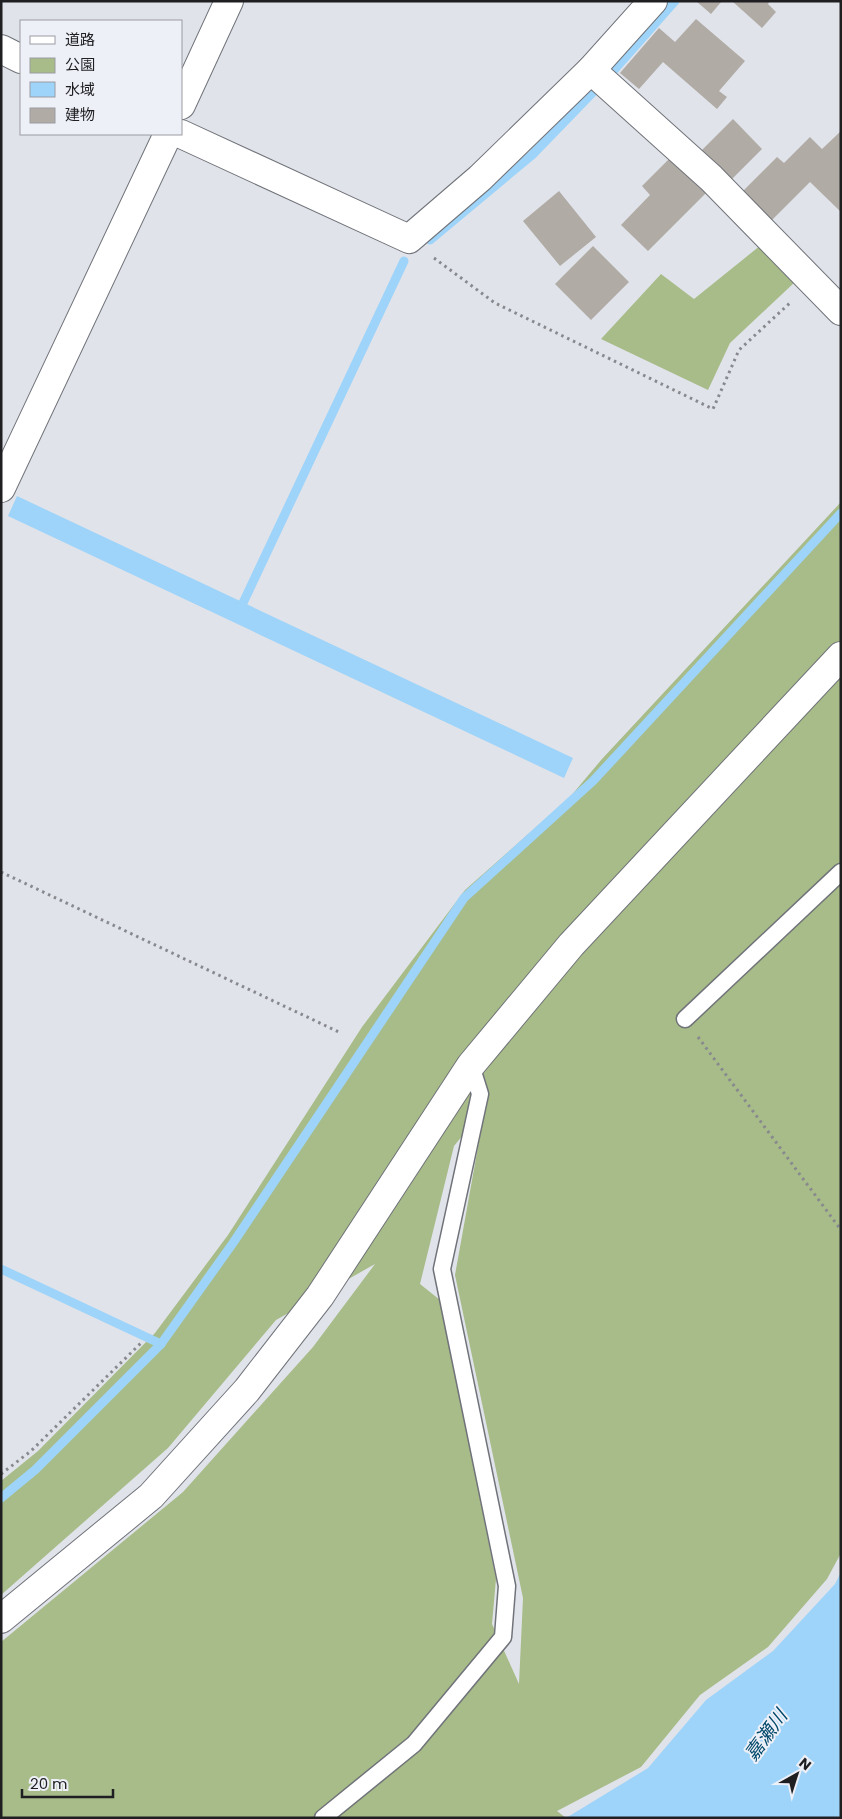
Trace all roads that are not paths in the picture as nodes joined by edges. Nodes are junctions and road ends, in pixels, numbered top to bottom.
1 (229, 1) edge
2 (653, 1) edge
3 (1, 49) edge
4 (20, 58) edge
5 (591, 70) junction
6 (182, 103) edge
7 (182, 134) edge
8 (168, 135) edge
9 (841, 311) edge
10 (1, 488) edge
11 (841, 656) edge
12 (841, 872) edge
13 (685, 1019) road end
14 (471, 1065) junction
15 (1, 1619) edge
16 (323, 1818) edge

1 - 6 street
2 - 5 street
3 - 4 street
5 - 7 street
5 - 9 street
8 - 10 street
11 - 14 street
12 - 13 lane
14 - 15 street
14 - 16 lane

